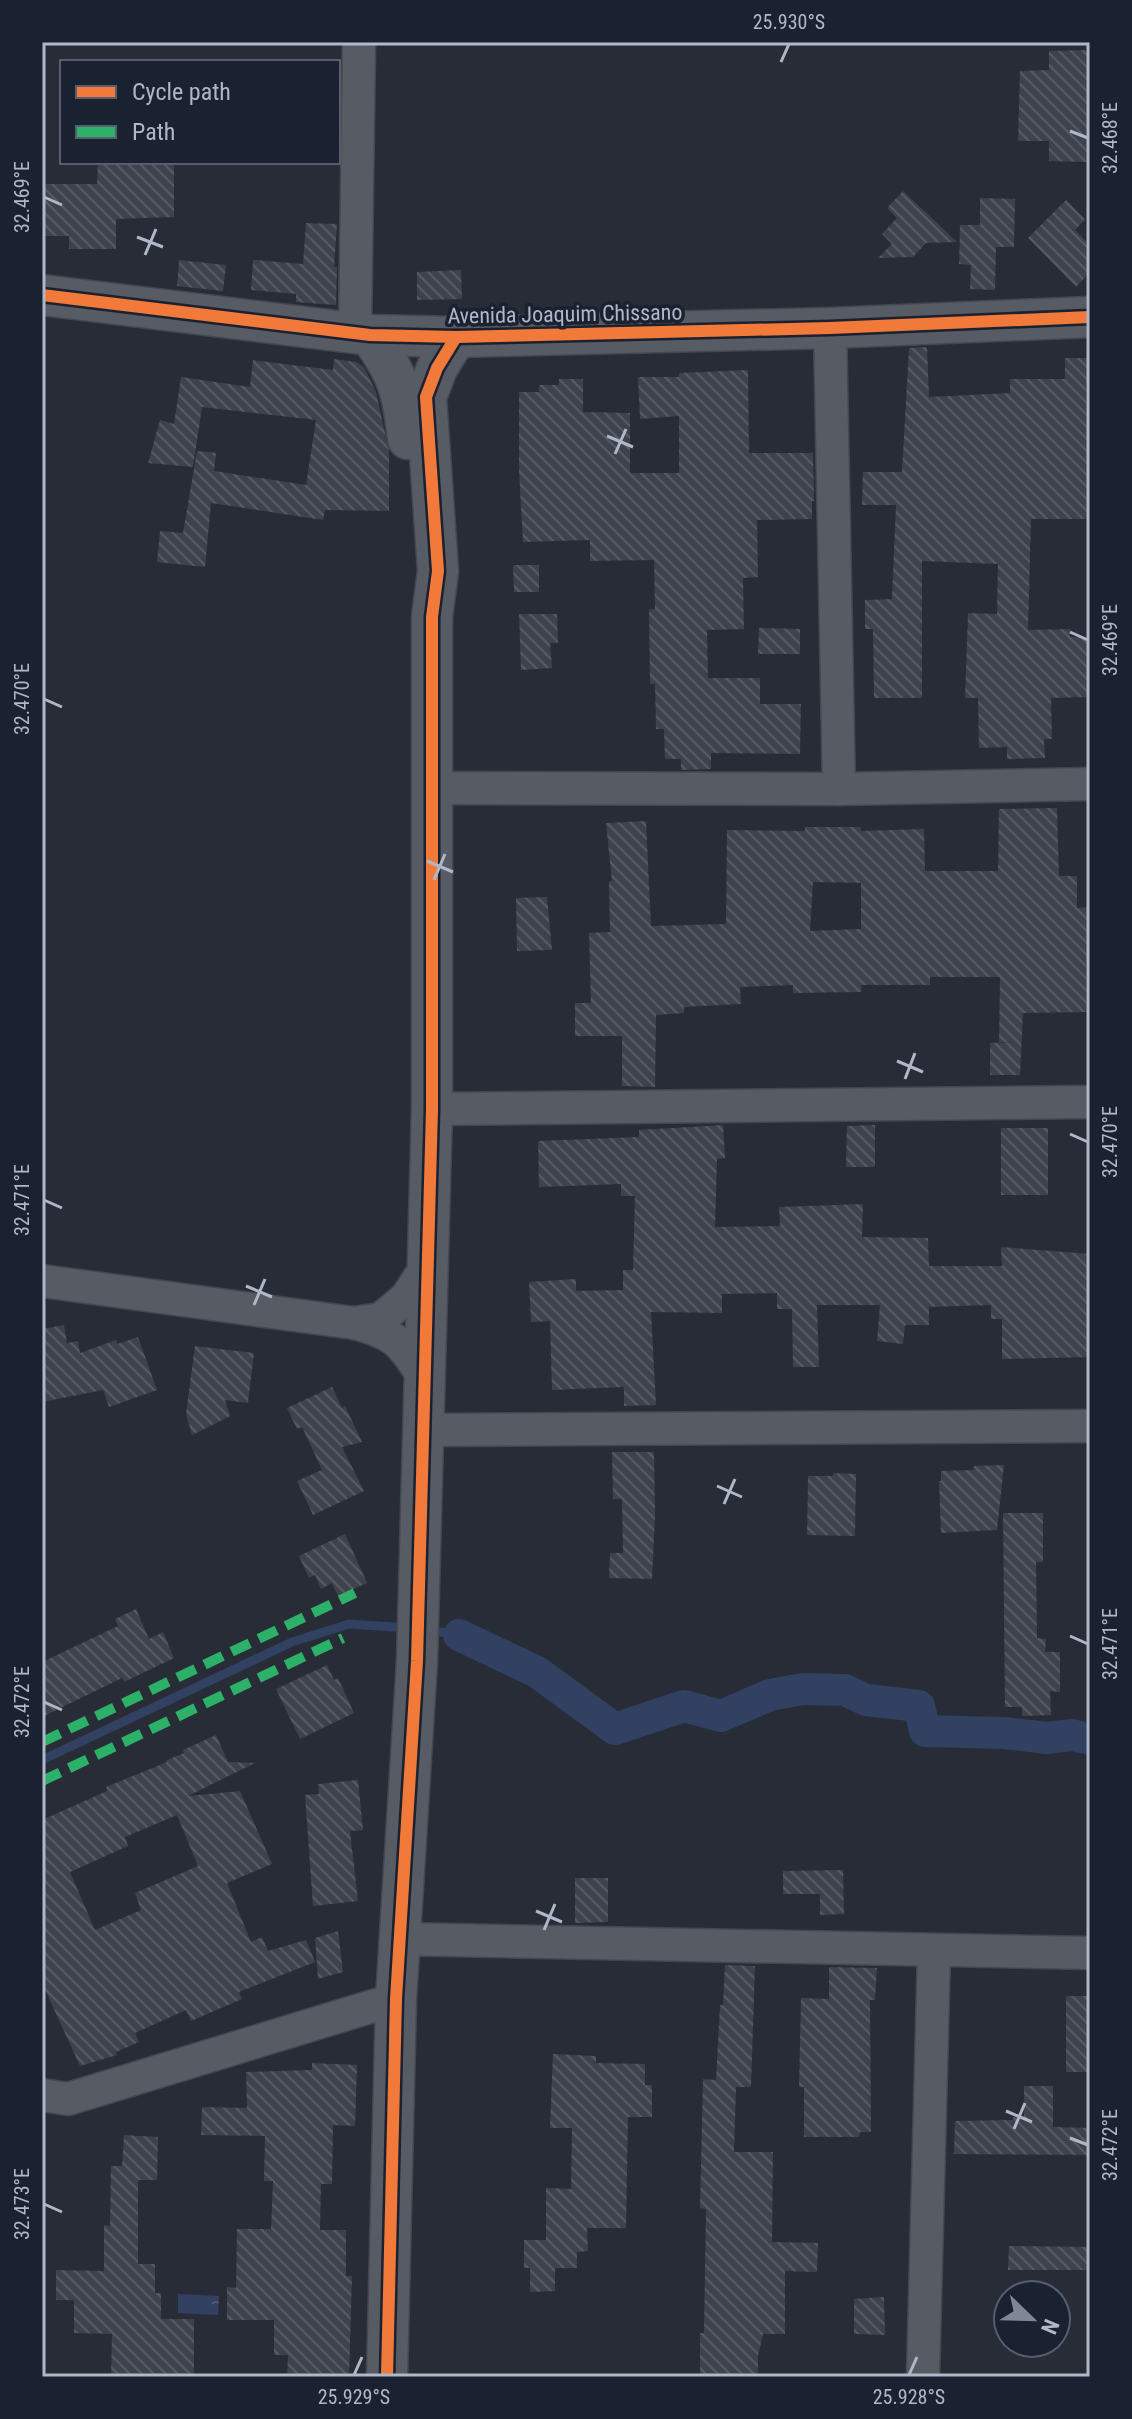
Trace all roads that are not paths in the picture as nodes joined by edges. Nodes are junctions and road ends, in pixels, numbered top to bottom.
1 (359, 42) edge
2 (42, 295) edge
3 (1090, 317) edge
4 (830, 328) junction
5 (363, 333) junction
6 (456, 337) junction
7 (432, 617) junction
8 (1090, 784) edge
9 (431, 788) junction
10 (839, 789) junction
11 (1090, 1102) edge
12 (432, 1109) junction
13 (427, 1266) junction
14 (42, 1281) edge
15 (354, 1323) junction
16 (424, 1378) junction
17 (1090, 1426) edge
18 (423, 1430) junction
19 (400, 1939) junction
20 (934, 1951) junction
21 (1090, 1953) edge
22 (396, 1999) junction
23 (42, 2095) edge
24 (387, 2377) edge
25 (923, 2377) edge

1 - 5 street
2 - 5 street, Avenida Joaquim Chissano
3 - 4 street, Avenida Joaquim Chissano
4 - 6 street, Avenida Joaquim Chissano
4 - 10 street
5 - 6 street, Avenida Joaquim Chissano
5 - 7 street
6 - 7 street
7 - 9 street
8 - 10 street
9 - 10 street
9 - 12 street
11 - 12 street
12 - 13 street
13 - 15 street
13 - 16 street
14 - 15 street
15 - 16 street
16 - 18 street
17 - 18 street
18 - 19 street
19 - 20 street
19 - 22 street
20 - 21 street
20 - 25 street
22 - 23 street
22 - 24 street

